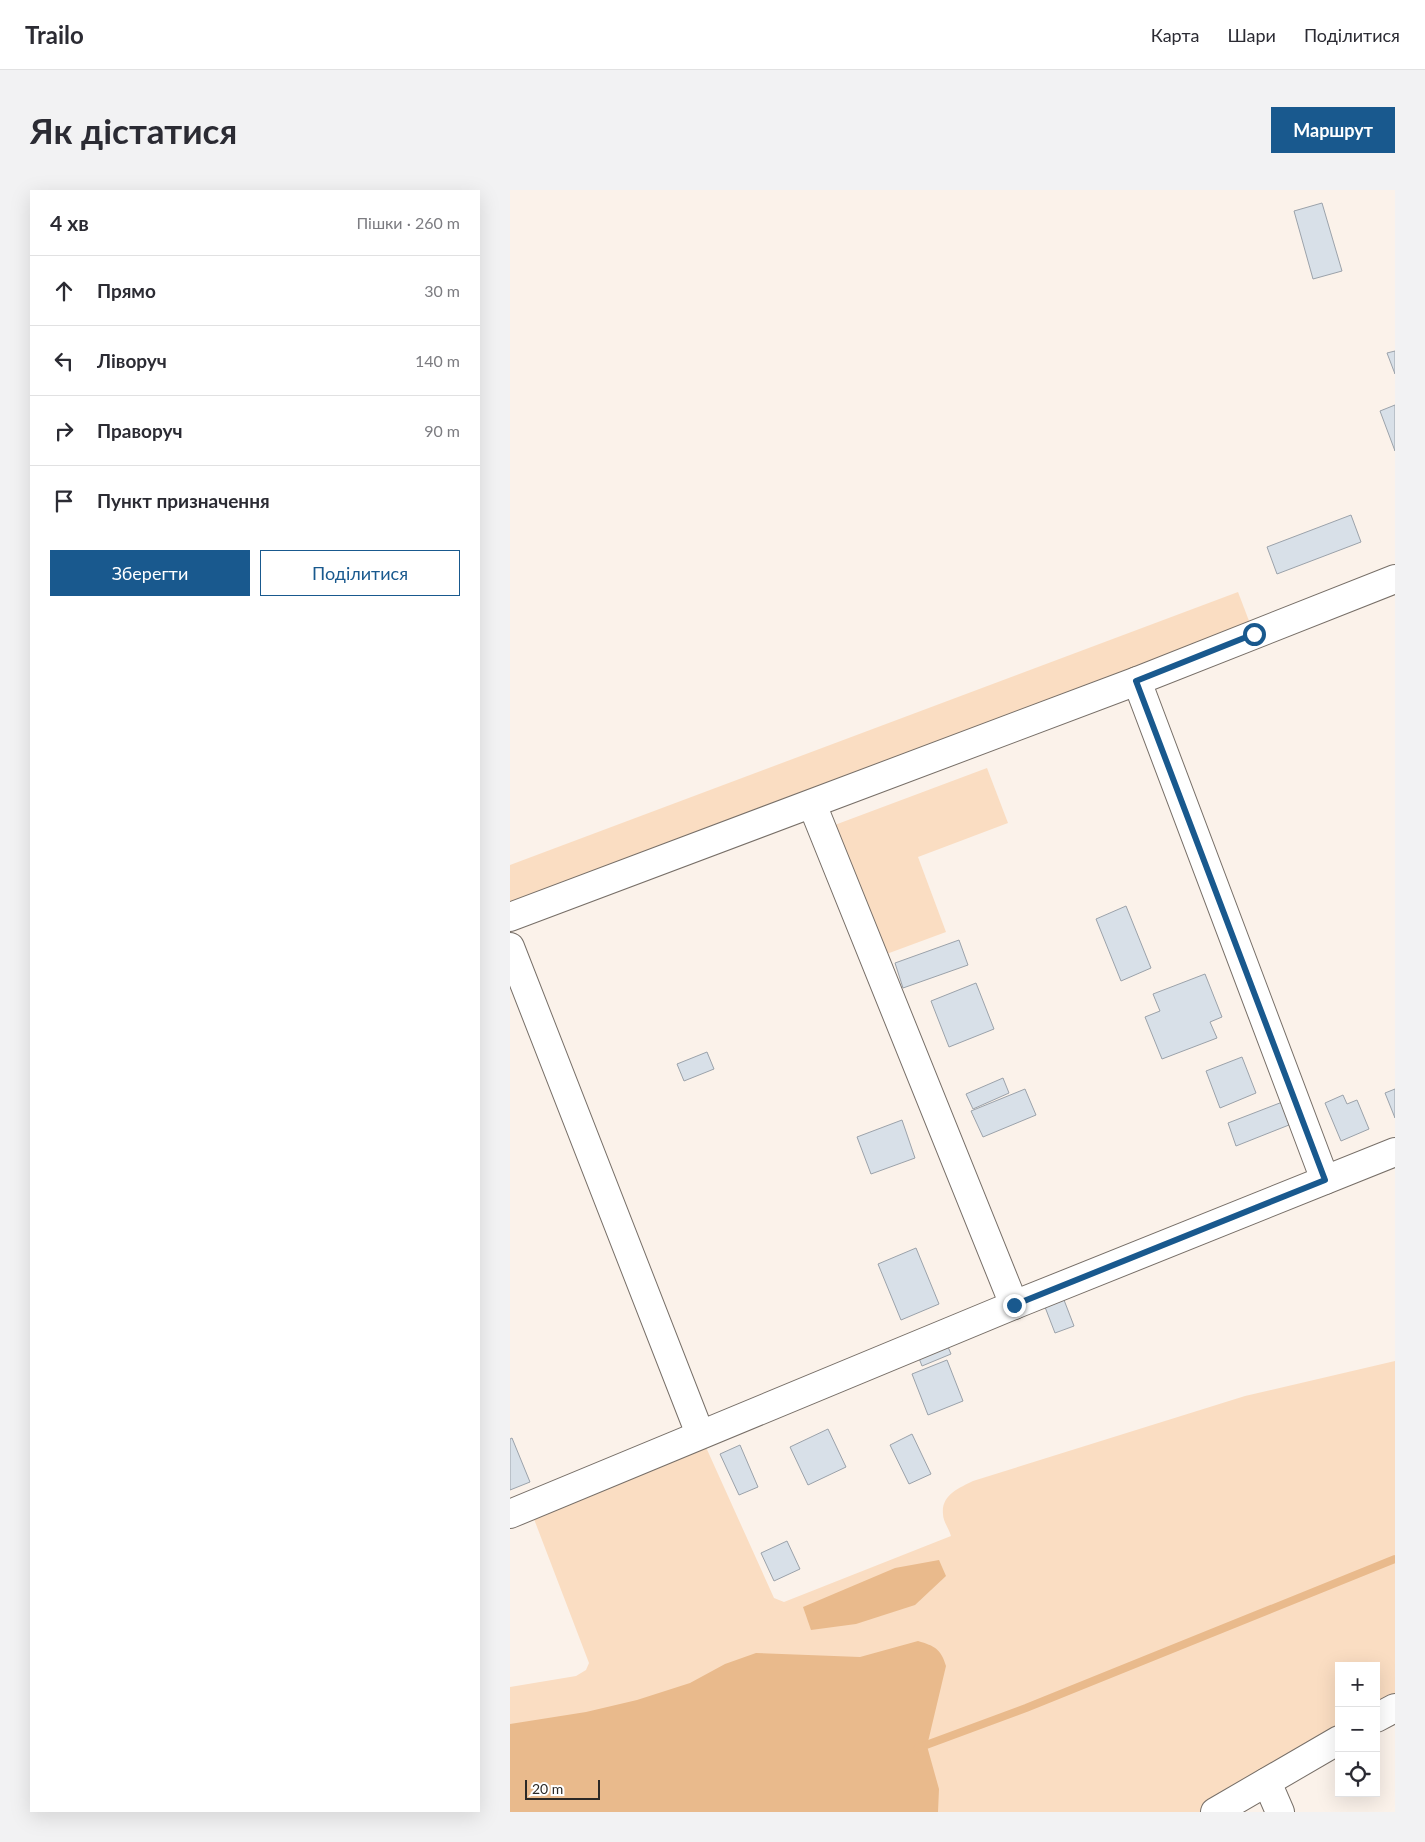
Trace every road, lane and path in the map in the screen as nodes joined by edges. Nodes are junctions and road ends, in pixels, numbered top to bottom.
1 (1395, 579) edge
2 (1136, 681) junction
3 (812, 804) junction
4 (510, 918) edge
5 (510, 947) edge
6 (1395, 1152) edge
7 (1325, 1180) junction
8 (1014, 1305) junction
9 (700, 1434) junction
10 (510, 1514) edge
11 (1395, 1708) edge
12 (1380, 1716) edge
13 (1335, 1742) edge
14 (1267, 1782) junction
15 (1215, 1812) edge
16 (1280, 1812) edge

1 - 2 street
2 - 3 street
2 - 7 street
3 - 4 street
3 - 8 street
5 - 9 street
6 - 7 street
7 - 8 street
8 - 9 street
9 - 10 street
11 - 12 street
13 - 14 street
14 - 15 street
14 - 16 street

